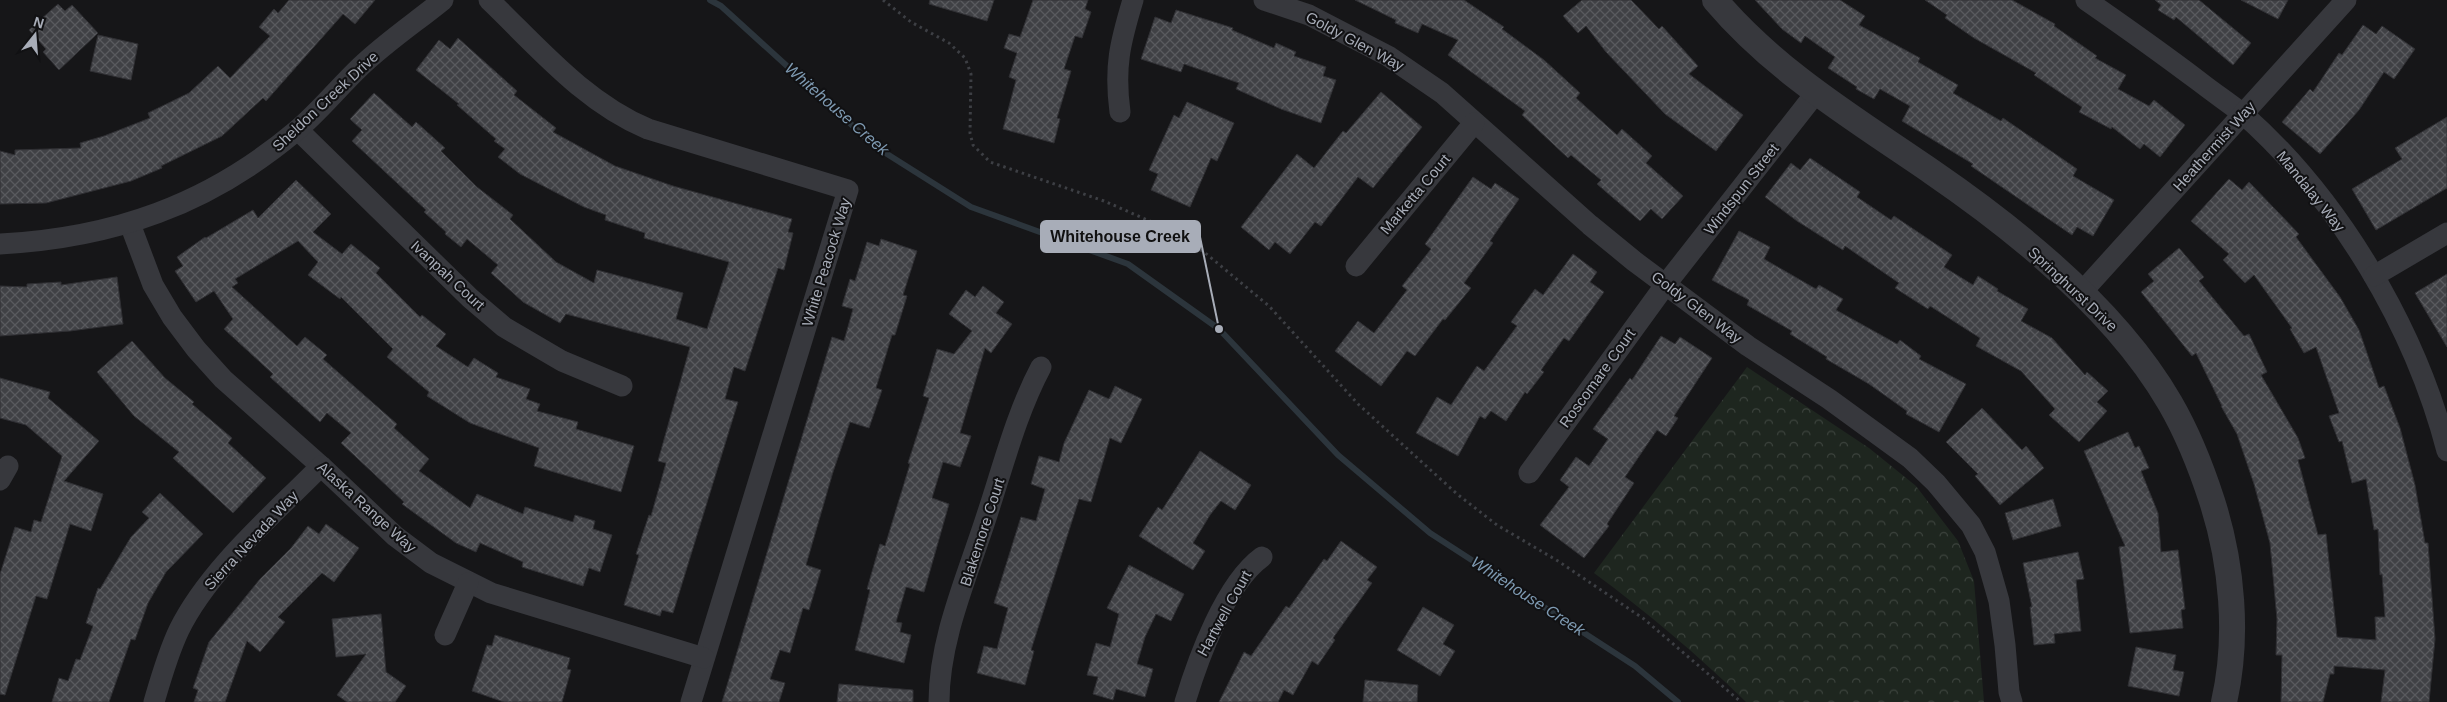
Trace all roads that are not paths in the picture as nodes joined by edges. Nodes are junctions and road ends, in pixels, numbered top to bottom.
1 (443, 0) edge
2 (489, 0) edge
3 (1133, 0) edge
4 (1264, 0) edge
5 (1714, 0) edge
6 (2086, 0) edge
7 (2346, 0) edge
8 (1816, 94) junction
9 (1120, 112) dead end
10 (2243, 114) junction
11 (1474, 123) junction
12 (298, 130) junction
13 (130, 224) junction
14 (2447, 233) edge
15 (0, 244) edge
16 (1356, 266) dead end
17 (2374, 276) junction
18 (1666, 284) junction
19 (2081, 293) junction
20 (1041, 367) dead end
21 (622, 386) dead end
22 (2447, 451) edge
23 (321, 466) junction
24 (1529, 473) dead end
25 (1262, 557) dead end
26 (468, 583) junction
27 (445, 635) dead end
28 (704, 658) junction
29 (154, 702) edge
30 (691, 702) edge
31 (939, 702) edge
32 (1185, 702) edge
33 (2012, 702) edge
34 (2224, 702) edge

1 - 12 street, Sheldon Creek Drive
2 - 28 street, White Peacock Way
3 - 9 street
4 - 11 street, Goldy Glen Way
5 - 8 street, Springhurst Drive
6 - 10 street, Mandalay Way
7 - 10 street, Heathermist Way
8 - 18 street, Windspun Street
8 - 19 street, Springhurst Drive
10 - 17 street, Mandalay Way
10 - 19 street, Heathermist Way
11 - 16 street, Marketta Court
11 - 18 street, Goldy Glen Way
12 - 13 street, Sheldon Creek Drive
12 - 21 street, Ivanpah Court
13 - 15 street, Sheldon Creek Drive
13 - 23 street, Alaska Range Way
14 - 17 street
17 - 22 street, Mandalay Way
18 - 24 street, Roscomare Court
18 - 33 street, Goldy Glen Way
19 - 34 street, Springhurst Drive
20 - 31 street, Blakemore Court
23 - 26 street, Alaska Range Way
23 - 29 street, Sierra Nevada Way
25 - 32 street, Hartwell Court
26 - 27 street
26 - 28 street, Alaska Range Way
28 - 30 street, White Peacock Way

